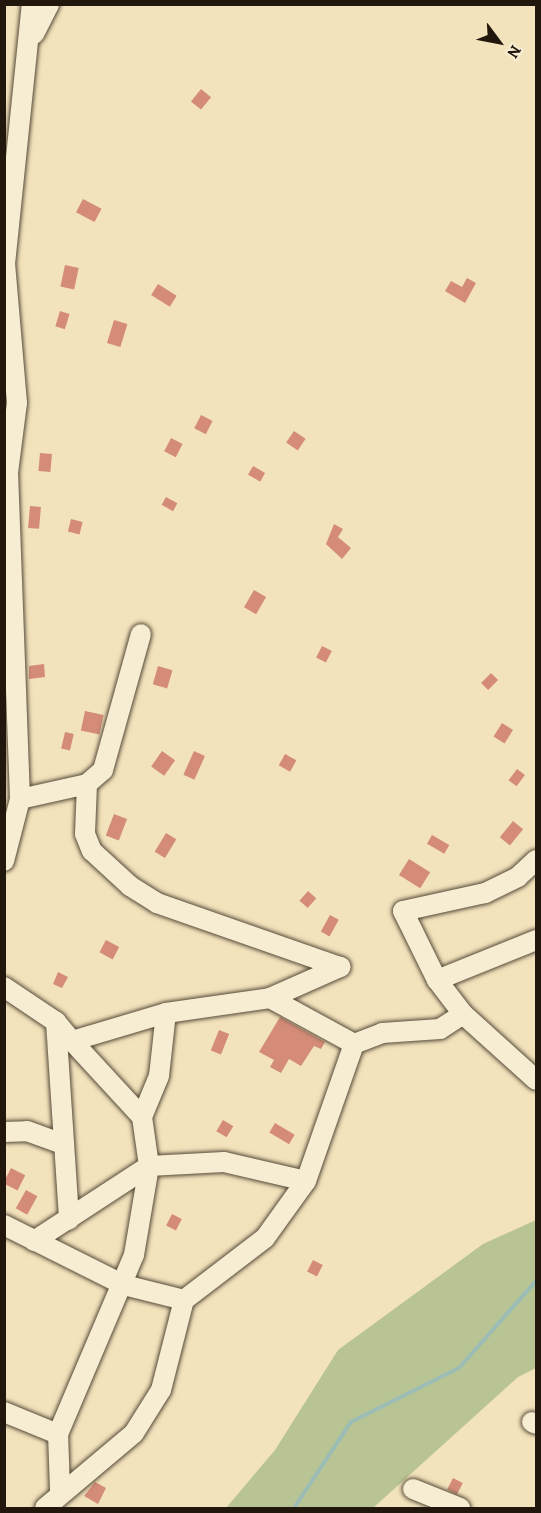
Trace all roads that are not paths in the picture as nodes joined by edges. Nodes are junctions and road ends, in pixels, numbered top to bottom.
1 (32, 4) edge
2 (49, 4) edge
3 (33, 38) junction
4 (5, 265) edge
5 (141, 634) dead end
6 (87, 784) junction
7 (20, 799) junction
8 (537, 860) edge
9 (4, 861) edge
10 (537, 940) edge
11 (436, 980) junction
12 (4, 987) edge
13 (270, 998) junction
14 (166, 1013) junction
15 (463, 1014) junction
16 (56, 1022) junction
17 (72, 1041) junction
18 (354, 1044) junction
19 (537, 1080) edge
20 (142, 1117) junction
21 (4, 1132) edge
22 (62, 1144) junction
23 (149, 1166) junction
24 (306, 1181) junction
25 (69, 1220) junction
26 (4, 1225) edge
27 (34, 1241) junction
28 (124, 1285) junction
29 (184, 1300) junction
30 (4, 1412) edge
31 (58, 1434) junction
32 (413, 1489) dead end
33 (60, 1490) junction
34 (45, 1509) edge
35 (460, 1509) edge

1 - 3 street
2 - 3 street
3 - 4 street
4 - 7 street
5 - 6 street
6 - 7 street
6 - 13 street
7 - 9 street
8 - 11 street
10 - 11 street
11 - 15 street
12 - 16 street
13 - 14 street
13 - 18 street
14 - 17 street
14 - 20 street
15 - 18 street
15 - 19 street
16 - 17 street
16 - 22 street
17 - 20 street
18 - 24 street
20 - 23 street
21 - 22 street
22 - 25 street
23 - 24 street
23 - 25 street
23 - 28 street
24 - 29 street
25 - 27 street
26 - 27 street
27 - 28 street
28 - 29 street
28 - 31 street
29 - 33 street
30 - 31 street
31 - 33 street
32 - 35 street
33 - 34 street

